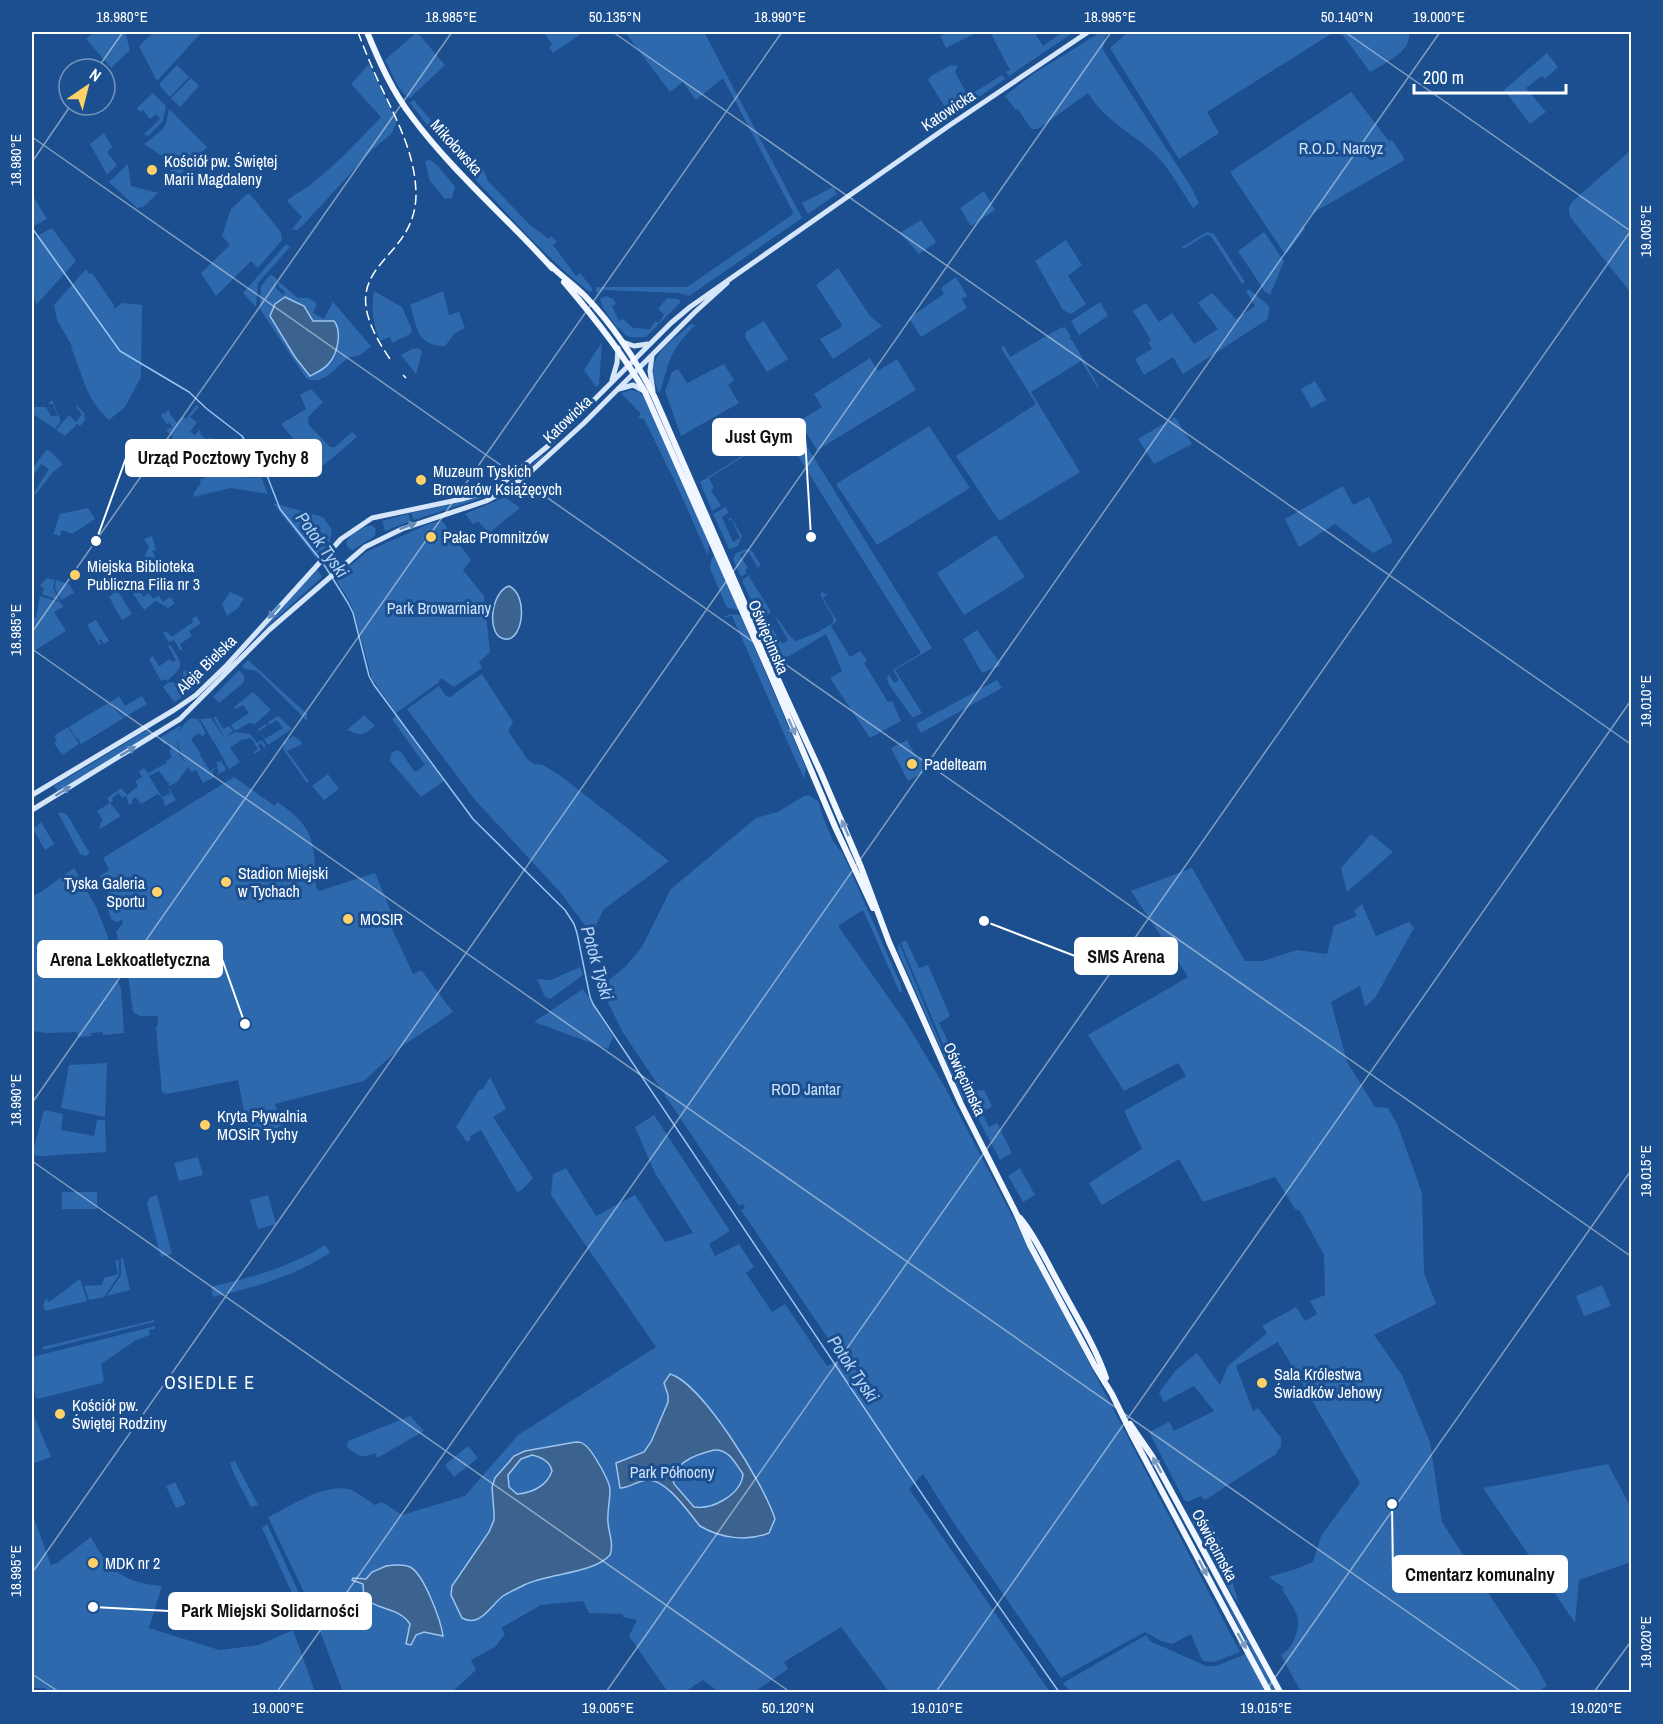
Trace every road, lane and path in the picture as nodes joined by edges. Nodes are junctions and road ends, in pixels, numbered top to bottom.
1 (368, 32) edge
2 (1088, 32) edge
3 (550, 265) junction
4 (736, 273) junction
5 (621, 341) junction
6 (652, 342) junction
7 (618, 348) junction
8 (652, 355) junction
9 (632, 362) junction
10 (637, 370) junction
11 (612, 381) junction
12 (618, 389) junction
13 (645, 392) junction
14 (654, 396) junction
15 (372, 518) joint
16 (355, 554) joint
17 (154, 722) junction
18 (160, 733) junction
19 (32, 795) edge
20 (32, 810) edge
21 (880, 922) junction
22 (1122, 1413) junction
23 (1269, 1692) edge
24 (1280, 1692) edge

1 - 3 main road, Mikołowska
2 - 4 main road, Katowicka
3 - 5 main road, Mikołowska
3 - 7 main road, Mikołowska
4 - 6 main road, Katowicka
4 - 8 main road, Katowicka
5 - 6 main road
5 - 9 main road, Mikołowska
6 - 9 main road, Katowicka
7 - 9 main road, Mikołowska
7 - 11 main road
8 - 10 main road, Katowicka
8 - 14 main road
9 - 10 main road, Mikołowska
9 - 11 main road, Katowicka
10 - 12 main road, Katowicka
10 - 13 main road, Oświęcimska
10 - 14 main road, Oświęcimska
11 - 15 main road, Katowicka
12 - 13 main road
16 -> 12 main road, Katowicka
13 -> 21 main road, Oświęcimska
21 -> 14 main road, Oświęcimska
15 -> 17 main road, Aleja Bielska
16 - 18 main road, Aleja Bielska
17 - 18 main road
17 - 19 main road, Aleja Bielska
20 -> 18 main road, Aleja Bielska
21 - 22 main road, Oświęcimska
22 -> 23 main road, Oświęcimska
24 -> 22 main road, Oświęcimska

